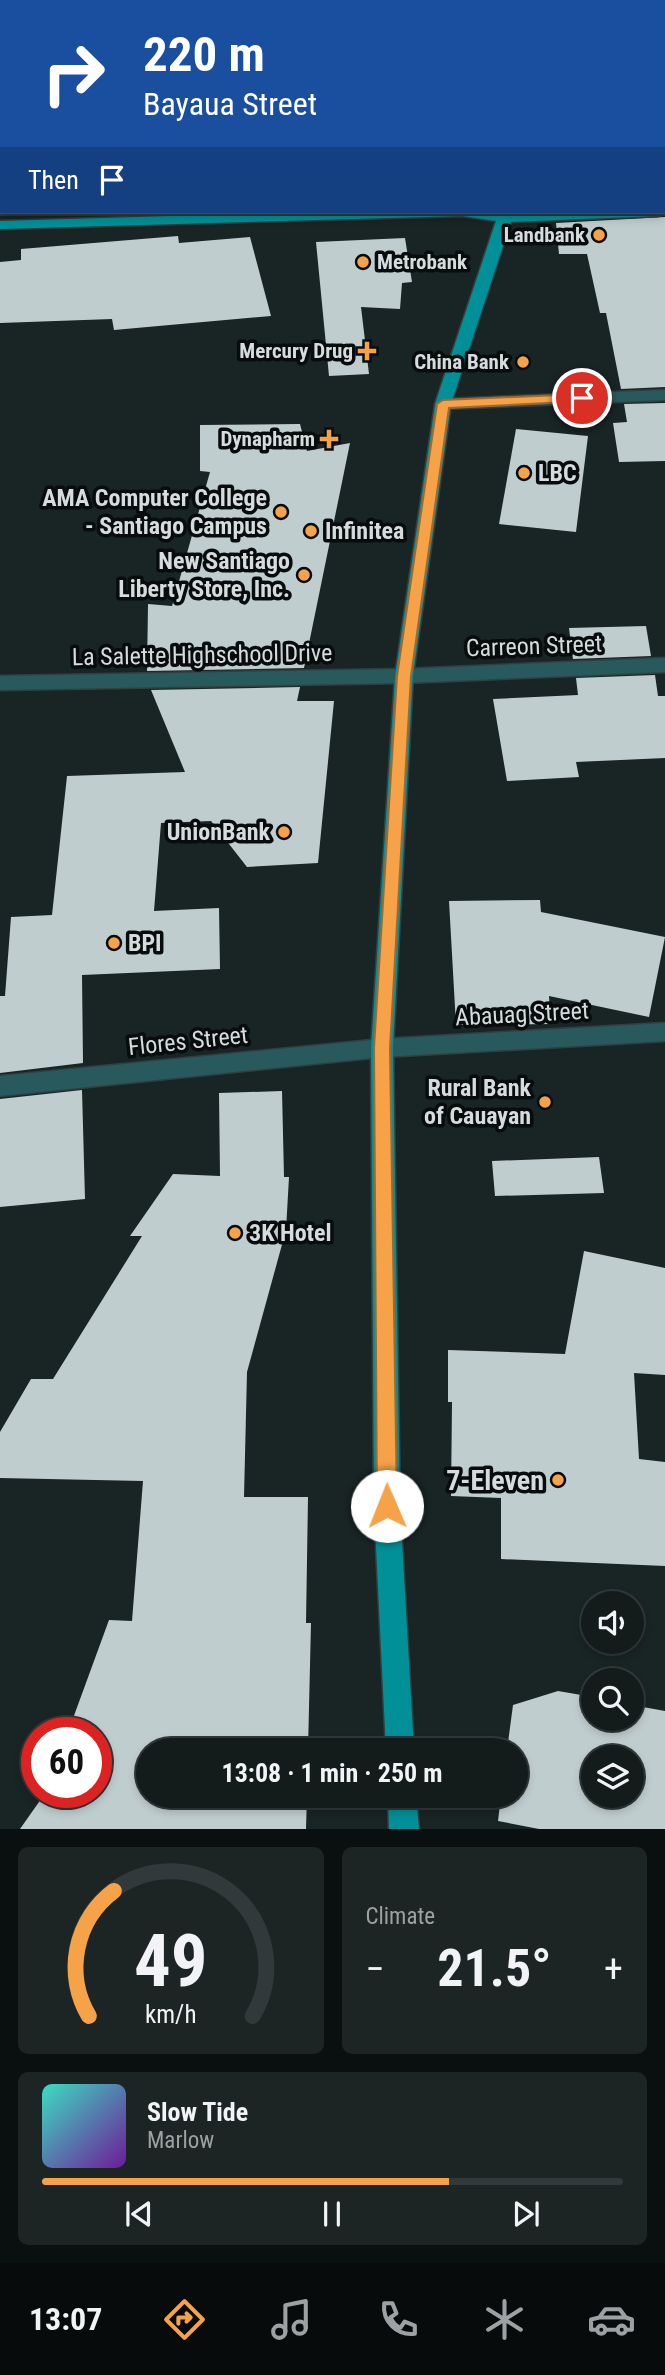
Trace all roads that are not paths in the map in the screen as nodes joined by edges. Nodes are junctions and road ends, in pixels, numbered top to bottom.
1 (326, 214) edge
2 (556, 214) edge
3 (505, 215) edge
4 (0, 225) edge
5 (665, 395) edge
6 (443, 404) junction
7 (665, 665) edge
8 (404, 676) junction
9 (0, 683) edge
10 (665, 1032) edge
11 (382, 1048) junction
12 (0, 1086) edge
13 (399, 1738) edge
14 (403, 1808) edge
15 (404, 1829) edge

1 - 4 main road
2 - 3 main road
3 - 6 main road
5 - 6 street
6 - 8 main road
7 - 8 street, Carreon Street
8 - 9 street, La Salette Highschool Drive
8 - 11 main road
10 - 11 street, Abauag Street
11 - 12 street, Flores Street
11 - 13 main road
14 - 15 main road

